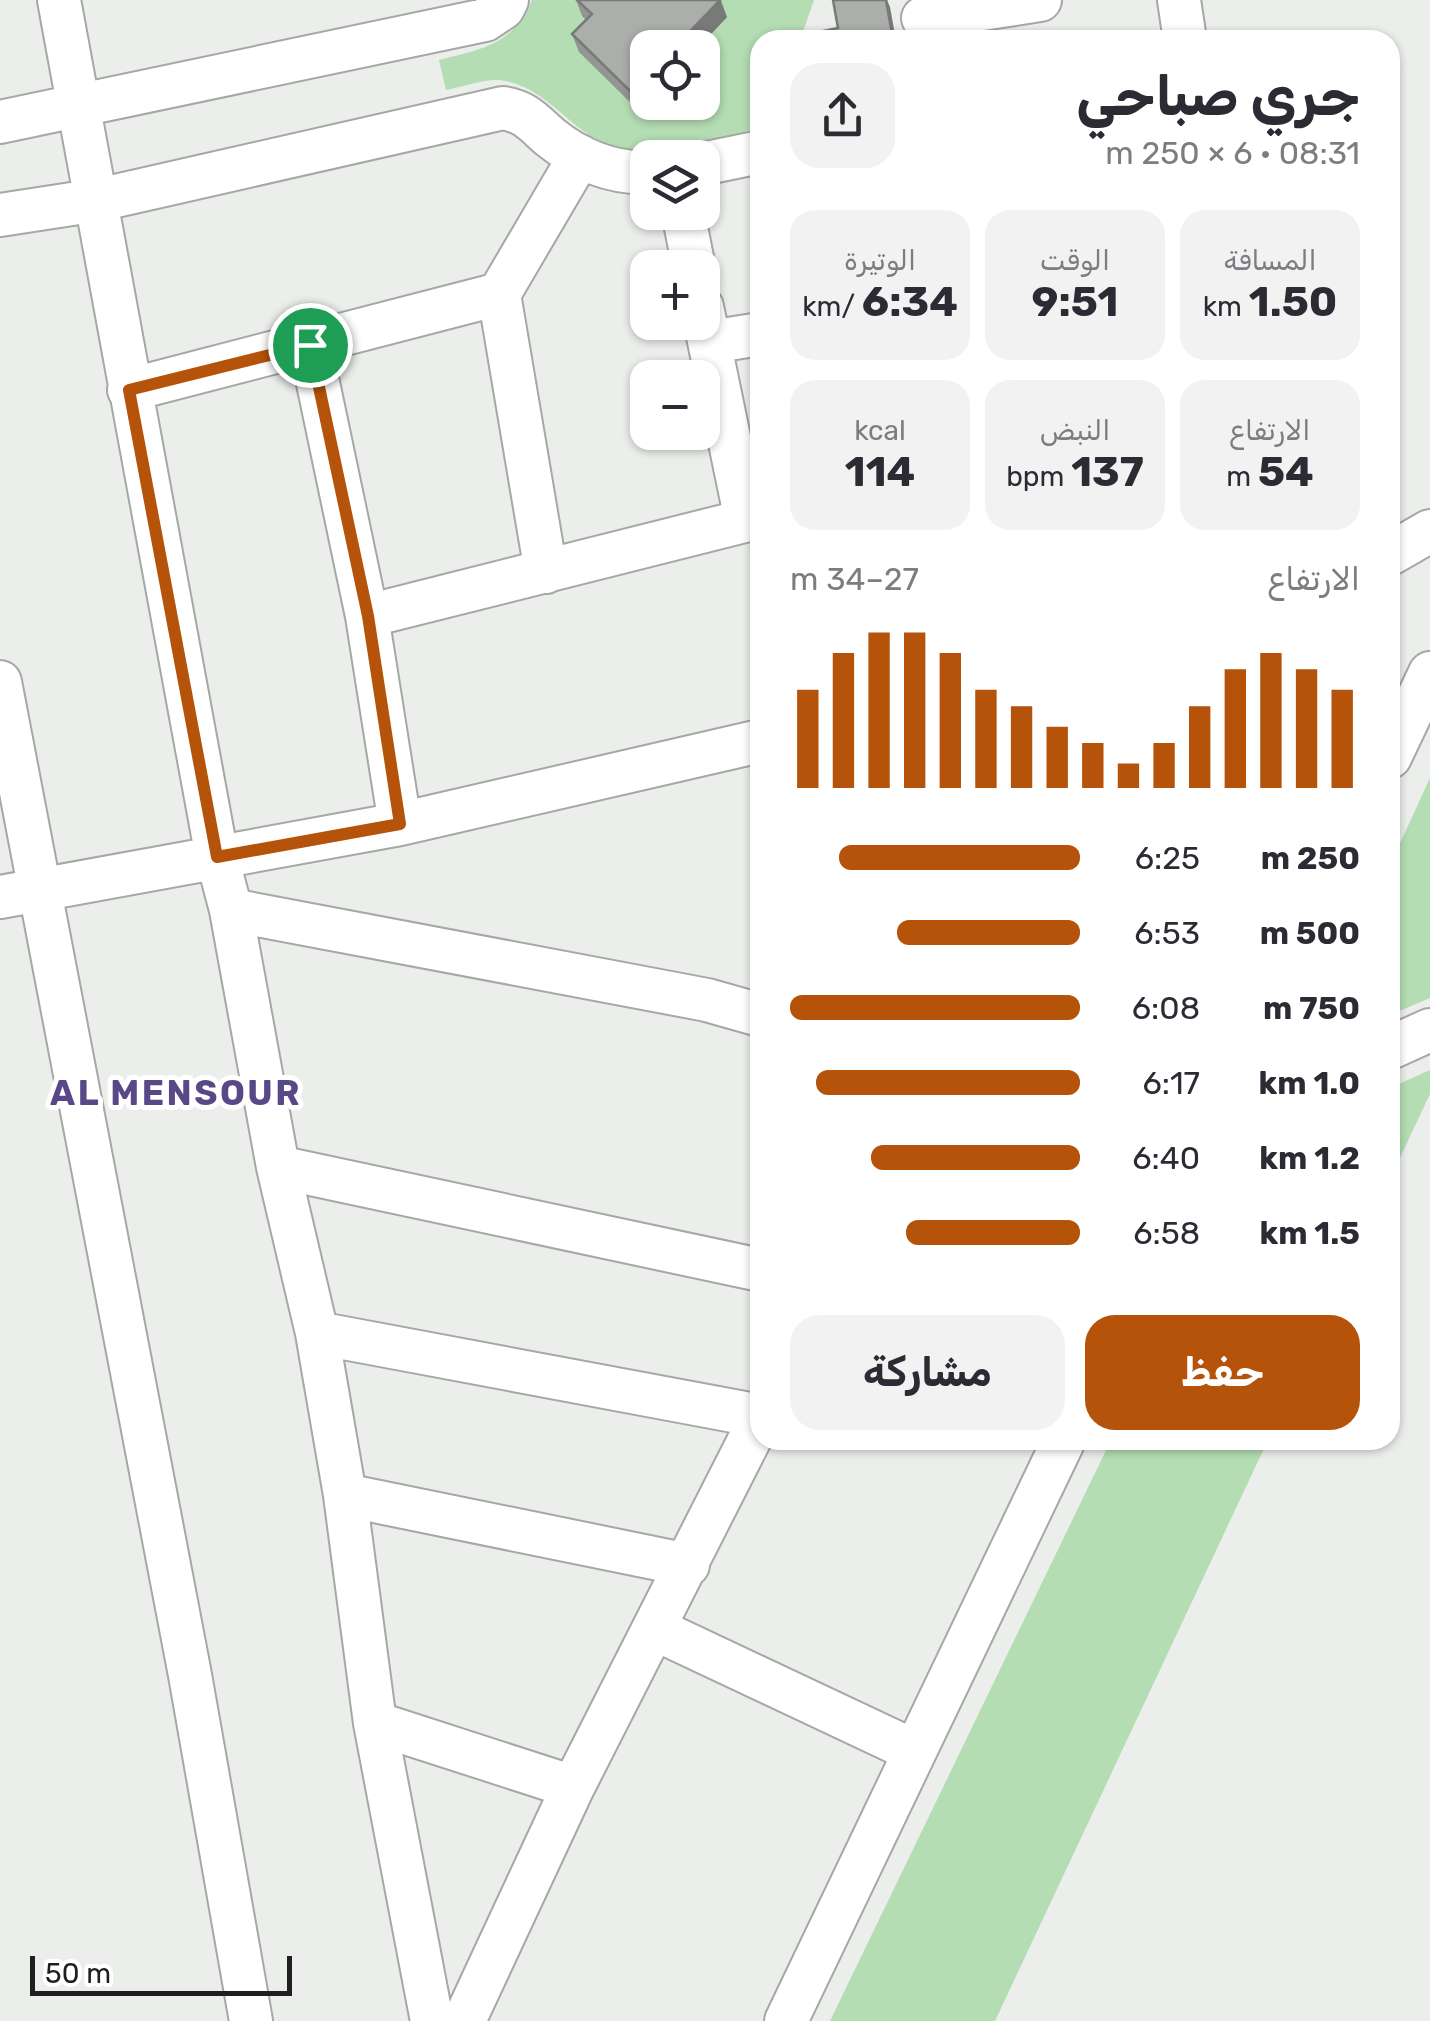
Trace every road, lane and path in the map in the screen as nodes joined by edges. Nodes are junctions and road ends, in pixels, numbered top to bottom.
1 (59, 0) edge
2 (508, 0) edge
3 (1040, 0) edge
4 (1179, 0) edge
5 (924, 20) edge
6 (1184, 30) edge
7 (80, 106) junction
8 (0, 122) edge
9 (750, 154) edge
10 (580, 156) junction
11 (720, 160) edge
12 (630, 173) edge
13 (98, 200) junction
14 (0, 215) edge
15 (499, 294) junction
16 (720, 327) edge
17 (750, 332) edge
18 (710, 340) edge
19 (310, 345) junction
20 (129, 390) junction
21 (750, 506) edge
22 (750, 519) edge
23 (1430, 531) edge
24 (1400, 548) edge
25 (546, 572) junction
26 (368, 616) junction
27 (1430, 673) edge
28 (0, 682) edge
29 (1400, 737) edge
30 (750, 742) edge
31 (400, 824) junction
32 (217, 857) junction
33 (20, 894) edge
34 (231, 910) junction
35 (750, 1012) edge
36 (1430, 1030) edge
37 (1400, 1044) edge
38 (278, 1168) junction
39 (750, 1268) edge
40 (316, 1333) junction
41 (750, 1416) edge
42 (750, 1438) edge
43 (1059, 1450) edge
44 (345, 1495) junction
45 (688, 1565) junction
46 (655, 1629) junction
47 (375, 1723) junction
48 (914, 1751) junction
49 (573, 1787) junction
50 (250, 2021) edge
51 (432, 2021) edge
52 (464, 2021) edge
53 (786, 2021) edge

1 - 7 street
2 - 7 street
3 - 5 street
4 - 6 street
7 - 8 street
7 - 13 street
9 - 11 street
10 - 12 street
10 - 13 street
10 - 15 street
13 - 14 street
13 - 20 street
15 - 19 street
15 - 25 street
16 - 17 street
18 - 21 street
19 - 20 street
19 - 26 street
20 - 32 street
22 - 25 street
23 - 24 street
25 - 26 street
26 - 31 street
27 - 29 street
28 - 33 street
30 - 31 street
31 - 32 street
32 - 33 street
32 - 34 street
33 - 50 street
34 - 35 street
34 - 38 street
36 - 37 street
38 - 39 street
38 - 40 street
40 - 41 street
40 - 44 street
42 - 45 street
43 - 48 street
44 - 45 street
44 - 47 street
45 - 46 street
46 - 48 street
46 - 49 street
47 - 49 street
47 - 51 street
48 - 53 street
49 - 52 street

